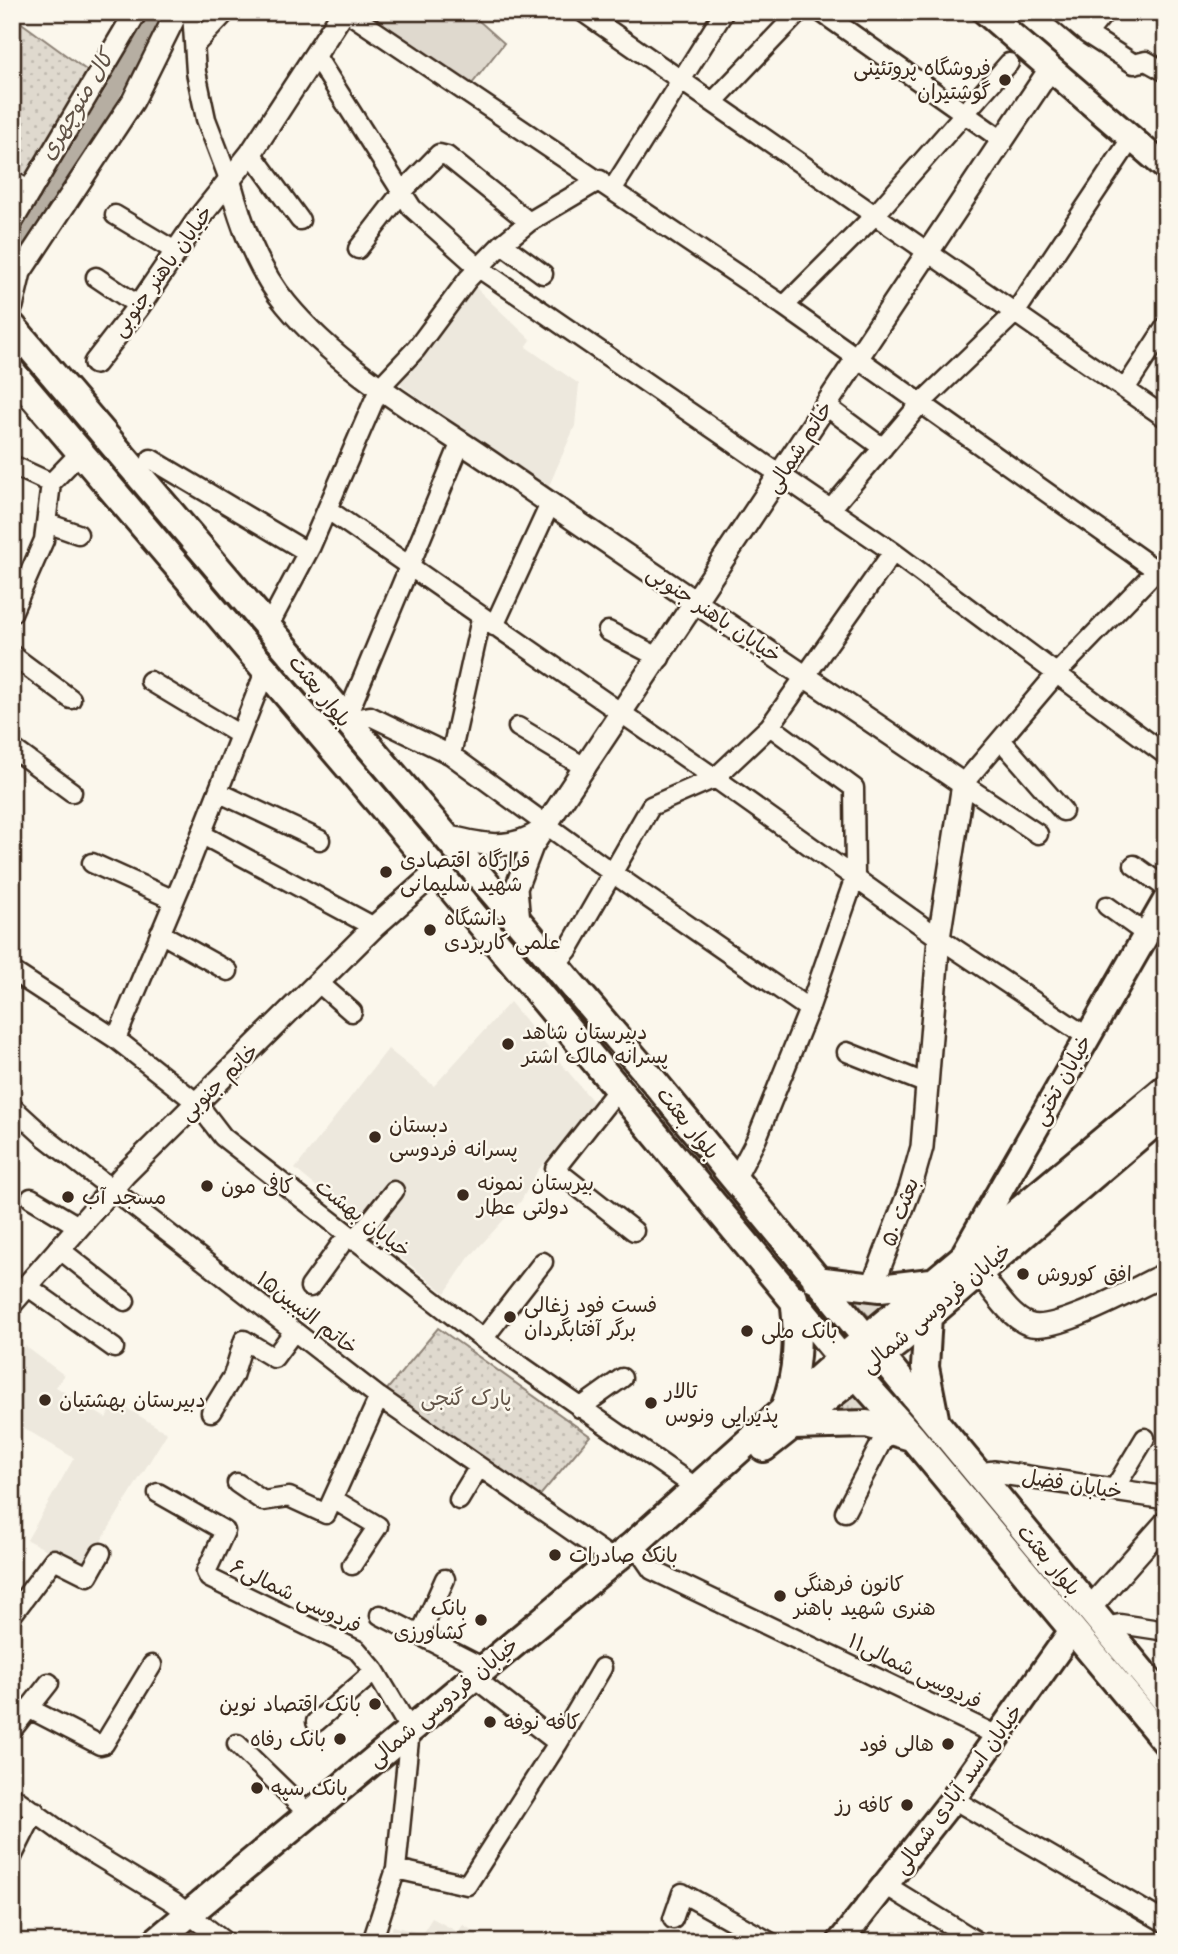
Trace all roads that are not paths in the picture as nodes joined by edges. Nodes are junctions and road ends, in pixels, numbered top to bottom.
1 (136, 12) edge
2 (177, 12) edge
3 (192, 12) edge
4 (226, 12) edge
5 (345, 12) edge
6 (583, 12) edge
7 (724, 12) edge
8 (799, 12) edge
9 (821, 12) edge
10 (985, 12) edge
11 (1061, 12) edge
12 (1105, 12) edge
13 (1087, 34) junction
14 (195, 45) junction
15 (315, 55) junction
16 (1009, 62) dead end
17 (1050, 69) junction
18 (1166, 72) edge
19 (682, 81) junction
20 (713, 102) junction
21 (965, 111) junction
22 (1131, 139) junction
23 (1002, 140) junction
24 (251, 153) junction
25 (1166, 168) edge
26 (229, 179) junction
27 (12, 180) edge
28 (606, 185) junction
29 (31, 192) junction
30 (402, 192) junction
31 (115, 215) dead end
32 (875, 215) junction
33 (300, 220) dead end
34 (12, 221) edge
35 (529, 222) junction
36 (502, 244) junction
37 (358, 249) dead end
38 (175, 251) junction
39 (928, 253) junction
40 (479, 268) junction
41 (542, 274) dead end
42 (96, 277) dead end
43 (12, 306) edge
44 (139, 306) junction
45 (784, 306) junction
46 (1015, 313) junction
47 (12, 326) edge
48 (1166, 326) edge
49 (857, 360) junction
50 (94, 363) dead end
51 (12, 372) edge
52 (380, 387) junction
53 (1125, 389) junction
54 (920, 404) junction
55 (827, 406) junction
56 (1166, 418) edge
57 (461, 442) junction
58 (883, 448) junction
59 (80, 453) junction
60 (151, 459) dead end
61 (12, 465) edge
62 (780, 477) junction
63 (51, 483) junction
64 (550, 504) junction
65 (327, 509) junction
66 (830, 510) junction
67 (177, 520) junction
68 (47, 523) junction
69 (78, 534) dead end
70 (153, 540) junction
71 (307, 552) junction
72 (892, 552) junction
73 (410, 569) junction
74 (1163, 569) edge
75 (697, 603) junction
76 (12, 613) edge
77 (488, 622) junction
78 (268, 627) junction
79 (608, 631) dead end
80 (12, 655) edge
81 (660, 658) junction
82 (266, 669) junction
83 (1058, 672) junction
84 (806, 675) junction
85 (150, 681) dead end
86 (71, 699) dead end
87 (621, 715) junction
88 (345, 721) junction
89 (770, 726) junction
90 (518, 727) dead end
91 (240, 735) junction
92 (1001, 740) junction
93 (12, 748) edge
94 (451, 755) junction
95 (1166, 755) edge
96 (586, 768) junction
97 (715, 778) junction
98 (963, 785) junction
99 (72, 792) dead end
100 (218, 792) junction
101 (1063, 811) dead end
102 (548, 825) junction
103 (201, 834) junction
104 (1038, 834) dead end
105 (442, 835) junction
106 (320, 840) dead end
107 (92, 863) dead end
108 (1135, 865) dead end
109 (436, 871) junction
110 (611, 872) junction
111 (855, 877) junction
112 (1166, 888) edge
113 (174, 900) junction
114 (1166, 900) edge
115 (1107, 906) dead end
116 (519, 922) junction
117 (374, 927) junction
118 (160, 933) junction
119 (1146, 934) junction
120 (939, 938) junction
121 (555, 965) junction
122 (12, 971) edge
123 (228, 971) dead end
124 (320, 984) junction
125 (809, 1009) junction
126 (352, 1012) dead end
127 (1086, 1036) junction
128 (116, 1039) junction
129 (847, 1052) dead end
130 (642, 1067) junction
131 (927, 1084) junction
132 (619, 1088) junction
133 (1166, 1088) edge
134 (197, 1103) junction
135 (12, 1107) edge
136 (1166, 1113) edge
137 (735, 1180) junction
138 (112, 1189) junction
139 (394, 1191) dead end
140 (31, 1198) dead end
141 (78, 1226) junction
142 (634, 1231) dead end
143 (351, 1238) junction
144 (58, 1248) junction
145 (543, 1262) dead end
146 (970, 1267) junction
147 (1166, 1274) edge
148 (876, 1277) dead end
149 (816, 1280) junction
150 (936, 1281) junction
151 (27, 1286) junction
152 (310, 1287) dead end
153 (794, 1298) junction
154 (125, 1301) dead end
155 (12, 1303) edge
156 (928, 1316) junction
157 (294, 1331) junction
158 (483, 1339) junction
159 (114, 1348) dead end
160 (873, 1348) junction
161 (849, 1367) junction
162 (622, 1378) dead end
163 (379, 1397) junction
164 (580, 1408) junction
165 (211, 1412) dead end
166 (788, 1418) junction
167 (935, 1420) junction
168 (902, 1433) junction
169 (1145, 1438) dead end
170 (479, 1467) junction
171 (975, 1470) junction
172 (237, 1483) dead end
173 (951, 1484) junction
174 (698, 1489) junction
175 (1113, 1491) junction
176 (158, 1493) dead end
177 (1166, 1498) edge
178 (333, 1499) junction
179 (459, 1500) dead end
180 (845, 1512) dead end
181 (1166, 1522) edge
182 (624, 1552) junction
183 (101, 1553) dead end
184 (352, 1565) dead end
185 (445, 1579) dead end
186 (12, 1615) edge
187 (380, 1615) dead end
188 (1097, 1618) junction
189 (1166, 1631) edge
190 (1071, 1632) junction
191 (420, 1636) junction
192 (152, 1665) dead end
193 (602, 1668) dead end
194 (375, 1671) junction
195 (477, 1671) junction
196 (49, 1683) dead end
197 (1166, 1700) edge
198 (30, 1709) junction
199 (316, 1722) dead end
200 (12, 1730) edge
201 (410, 1730) junction
202 (998, 1736) junction
203 (1166, 1742) edge
204 (558, 1743) junction
205 (237, 1744) dead end
206 (12, 1796) edge
207 (953, 1798) junction
208 (35, 1811) junction
209 (310, 1815) junction
210 (12, 1857) edge
211 (396, 1869) junction
212 (887, 1886) junction
213 (189, 1916) junction
214 (673, 1919) dead end
215 (1166, 1923) edge
216 (155, 1942) edge
217 (175, 1942) edge
218 (225, 1942) edge
219 (372, 1942) edge
220 (770, 1942) edge
221 (841, 1942) edge
222 (978, 1942) edge

1 - 29 street
2 - 43 street
3 - 14 street
4 - 14 street
5 - 15 street, خیابان باهنر جنوبی
5 - 28 street
6 - 19 street
7 - 19 street
8 - 20 street
9 - 21 street
10 - 17 main road
11 - 13 street
12 - 13 street
13 - 18 street
14 - 26 street
15 - 24 street, خیابان باهنر جنوبی
15 - 30 street
16 - 21 street
17 - 22 main road
17 - 23 street, خاتم شمالی
19 - 20 street
19 - 28 street
20 - 32 street
21 - 23 street
21 - 32 street
22 - 25 main road
22 - 46 street
23 - 39 street, خاتم شمالی
24 - 26 street, خیابان باهنر جنوبی
24 - 33 street
26 - 38 street, خیابان باهنر جنوبی
26 - 52 street, خیابان باهنر جنوبی
27 - 29 street
28 - 35 street
28 - 45 street
29 - 34 street
30 - 35 street
30 - 37 street
30 - 40 street
31 - 38 street
32 - 39 street
32 - 45 street
35 - 36 street
36 - 40 street
36 - 41 street
38 - 44 street, خیابان باهنر جنوبی
39 - 46 street
39 - 49 street, خاتم شمالی
40 - 52 street
40 - 62 street
42 - 44 street
44 - 50 street, خیابان باهنر جنوبی
45 - 49 street
46 - 53 street
46 - 54 street
47 - 67 main road, بلوار بعثت
48 - 53 street
49 - 54 street
49 - 55 street, خاتم شمالی
51 - 59 main road, بلوار بعثت
52 - 57 street, خیابان باهنر جنوبی
52 - 65 street
53 - 56 street
54 - 58 street
54 - 74 street
55 - 58 street
55 - 62 street, خاتم شمالی
57 - 64 street, خیابان باهنر جنوبی
57 - 73 street
58 - 66 street
59 - 63 street
59 - 70 main road, بلوار بعثت
60 - 71 street
61 - 63 street
62 - 66 street
62 - 75 street, خاتم شمالی
63 - 68 street
64 - 75 street, خیابان باهنر جنوبی
64 - 77 street
65 - 71 street
65 - 73 street
66 - 72 street
67 - 70 main road
67 - 78 main road, بلوار بعثت
68 - 69 street
68 - 76 street
70 - 82 main road, بلوار بعثت
71 - 78 street
72 - 83 street
72 - 84 street
73 - 77 street
73 - 88 street
74 - 83 street
75 - 81 street, خاتم شمالی
75 - 84 street, خیابان باهنر جنوبی
77 - 87 street
77 - 94 street
78 - 88 main road, بلوار بعثت
79 - 81 street
80 - 86 street
81 - 87 street, خاتم شمالی
82 - 91 street
82 - 109 main road, بلوار بعثت
83 - 92 street
83 - 95 street
84 - 89 street
84 - 98 street, خیابان باهنر جنوبی
85 - 91 street
87 - 96 street, خاتم شمالی
87 - 97 street
88 - 94 street
88 - 105 main road, بلوار بعثت
89 - 97 street
89 - 111 street
90 - 96 street
91 - 100 street
92 - 98 street
92 - 101 street
93 - 99 street
94 - 102 street
96 - 102 street, خاتم شمالی
97 - 110 street
97 - 111 street
98 - 104 street
98 - 120 street
100 - 103 street
100 - 106 street
102 - 105 street
102 - 110 street
102 - 116 street, خاتم شمالی
103 - 113 street
103 - 117 street
105 - 116 main road, بلوار بعثت
107 - 113 street
108 - 112 street
109 - 117 street, خاتم جنوبی
109 - 132 main road, بلوار بعثت
110 - 121 street
110 - 125 street
111 - 120 street
111 - 125 street
113 - 118 street
114 - 119 main road, خیابان تختی
115 - 119 street
116 - 121 main road, بلوار بعثت
117 - 124 street, خاتم جنوبی
118 - 123 street
118 - 128 street
119 - 127 main road, خیابان تختی
120 - 127 street
120 - 131 street
121 - 130 main road, بلوار بعثت
122 - 128 street, خیابان بهشت
124 - 126 street
124 - 134 street, خاتم جنوبی
125 - 137 street
127 - 146 main road, خیابان تختی
128 - 134 street, خیابان بهشت
129 - 131 street
130 - 132 main road
130 - 137 main road, بلوار بعثت
131 - 148 street, بعثت ۵۰
132 - 142 street
132 - 153 main road, بلوار بعثت
133 - 146 main road, خیابان فردوسی شمالی
134 - 138 street, خاتم جنوبی
134 - 143 street, خیابان بهشت
135 - 138 street, خاتم النببین۱۵
136 - 146 main road, خیابان فردوسی شمالی
137 - 149 main road, بلوار بعثت
138 - 141 street, خاتم جنوبی
138 - 157 street, خاتم النببین۱۵
139 - 143 street
140 - 141 street
141 - 144 street, خاتم جنوبی
143 - 152 street
143 - 158 street, خیابان بهشت
144 - 151 street, خاتم جنوبی
144 - 154 street
145 - 158 street
146 - 147 street
146 - 150 main road, خیابان فردوسی شمالی
146 - 156 main road, خیابان فردوسی شمالی
149 - 150 main road
149 - 160 main road, بلوار بعثت
150 - 160 main road, خیابان فردوسی شمالی
151 - 155 street, خاتم جنوبی
151 - 159 street
153 - 161 main road, بلوار بعثت
153 - 166 main road
156 - 160 main road, خیابان فردوسی شمالی
156 - 167 main road
157 - 163 street, خاتم النببین۱۵
157 - 165 street
158 - 164 street, خیابان بهشت
160 - 161 main road, خیابان فردوسی شمالی
160 - 167 main road, بلوار بعثت
161 - 166 main road, خیابان فردوسی شمالی
161 - 168 main road, بلوار بعثت
162 - 164 street
163 - 170 street, خاتم النببین۱۵
163 - 178 street
164 - 174 street, خیابان بهشت
166 - 168 main road
166 - 174 main road, خیابان فردوسی شمالی
167 - 171 main road, بلوار بعثت
168 - 173 main road, بلوار بعثت
168 - 180 street
169 - 175 street
170 - 179 street
170 - 182 street, فردوسی شمالی۱۱
171 - 173 main road
171 - 175 street, خیابان فضل
171 - 188 main road, بلوار بعثت
172 - 178 street
173 - 190 main road, بلوار بعثت
174 - 182 main road, خیابان فردوسی شمالی
175 - 177 street, خیابان فضل
176 - 194 street, فردوسی شمالی۶
178 - 184 street
181 - 188 street
182 - 195 main road, خیابان فردوسی شمالی
182 - 202 street, فردوسی شمالی۱۱
183 - 186 street
185 - 191 street
187 - 191 street
188 - 189 street
188 - 197 main road, بلوار بعثت
190 - 202 main road, خیابان اسد آبادی شمالی
190 - 203 main road, بلوار بعثت
191 - 195 street
192 - 198 street
193 - 204 street
194 - 199 street
194 - 201 street, فردوسی شمالی۶
195 - 201 main road, خیابان فردوسی شمالی
195 - 204 street
196 - 198 street
198 - 200 street
201 - 209 main road, خیابان فردوسی شمالی
201 - 211 street
202 - 207 main road, خیابان اسد آبادی شمالی
204 - 211 street
205 - 209 street
206 - 208 street
207 - 212 main road, خیابان اسد آبادی شمالی
207 - 215 street
208 - 210 street
208 - 213 street
209 - 213 main road, خیابان فردوسی شمالی
211 - 219 street
212 - 221 main road, خیابان اسد آبادی شمالی
212 - 222 street
213 - 216 main road, خیابان فردوسی شمالی
213 - 217 main road
213 - 218 street
214 - 220 street

